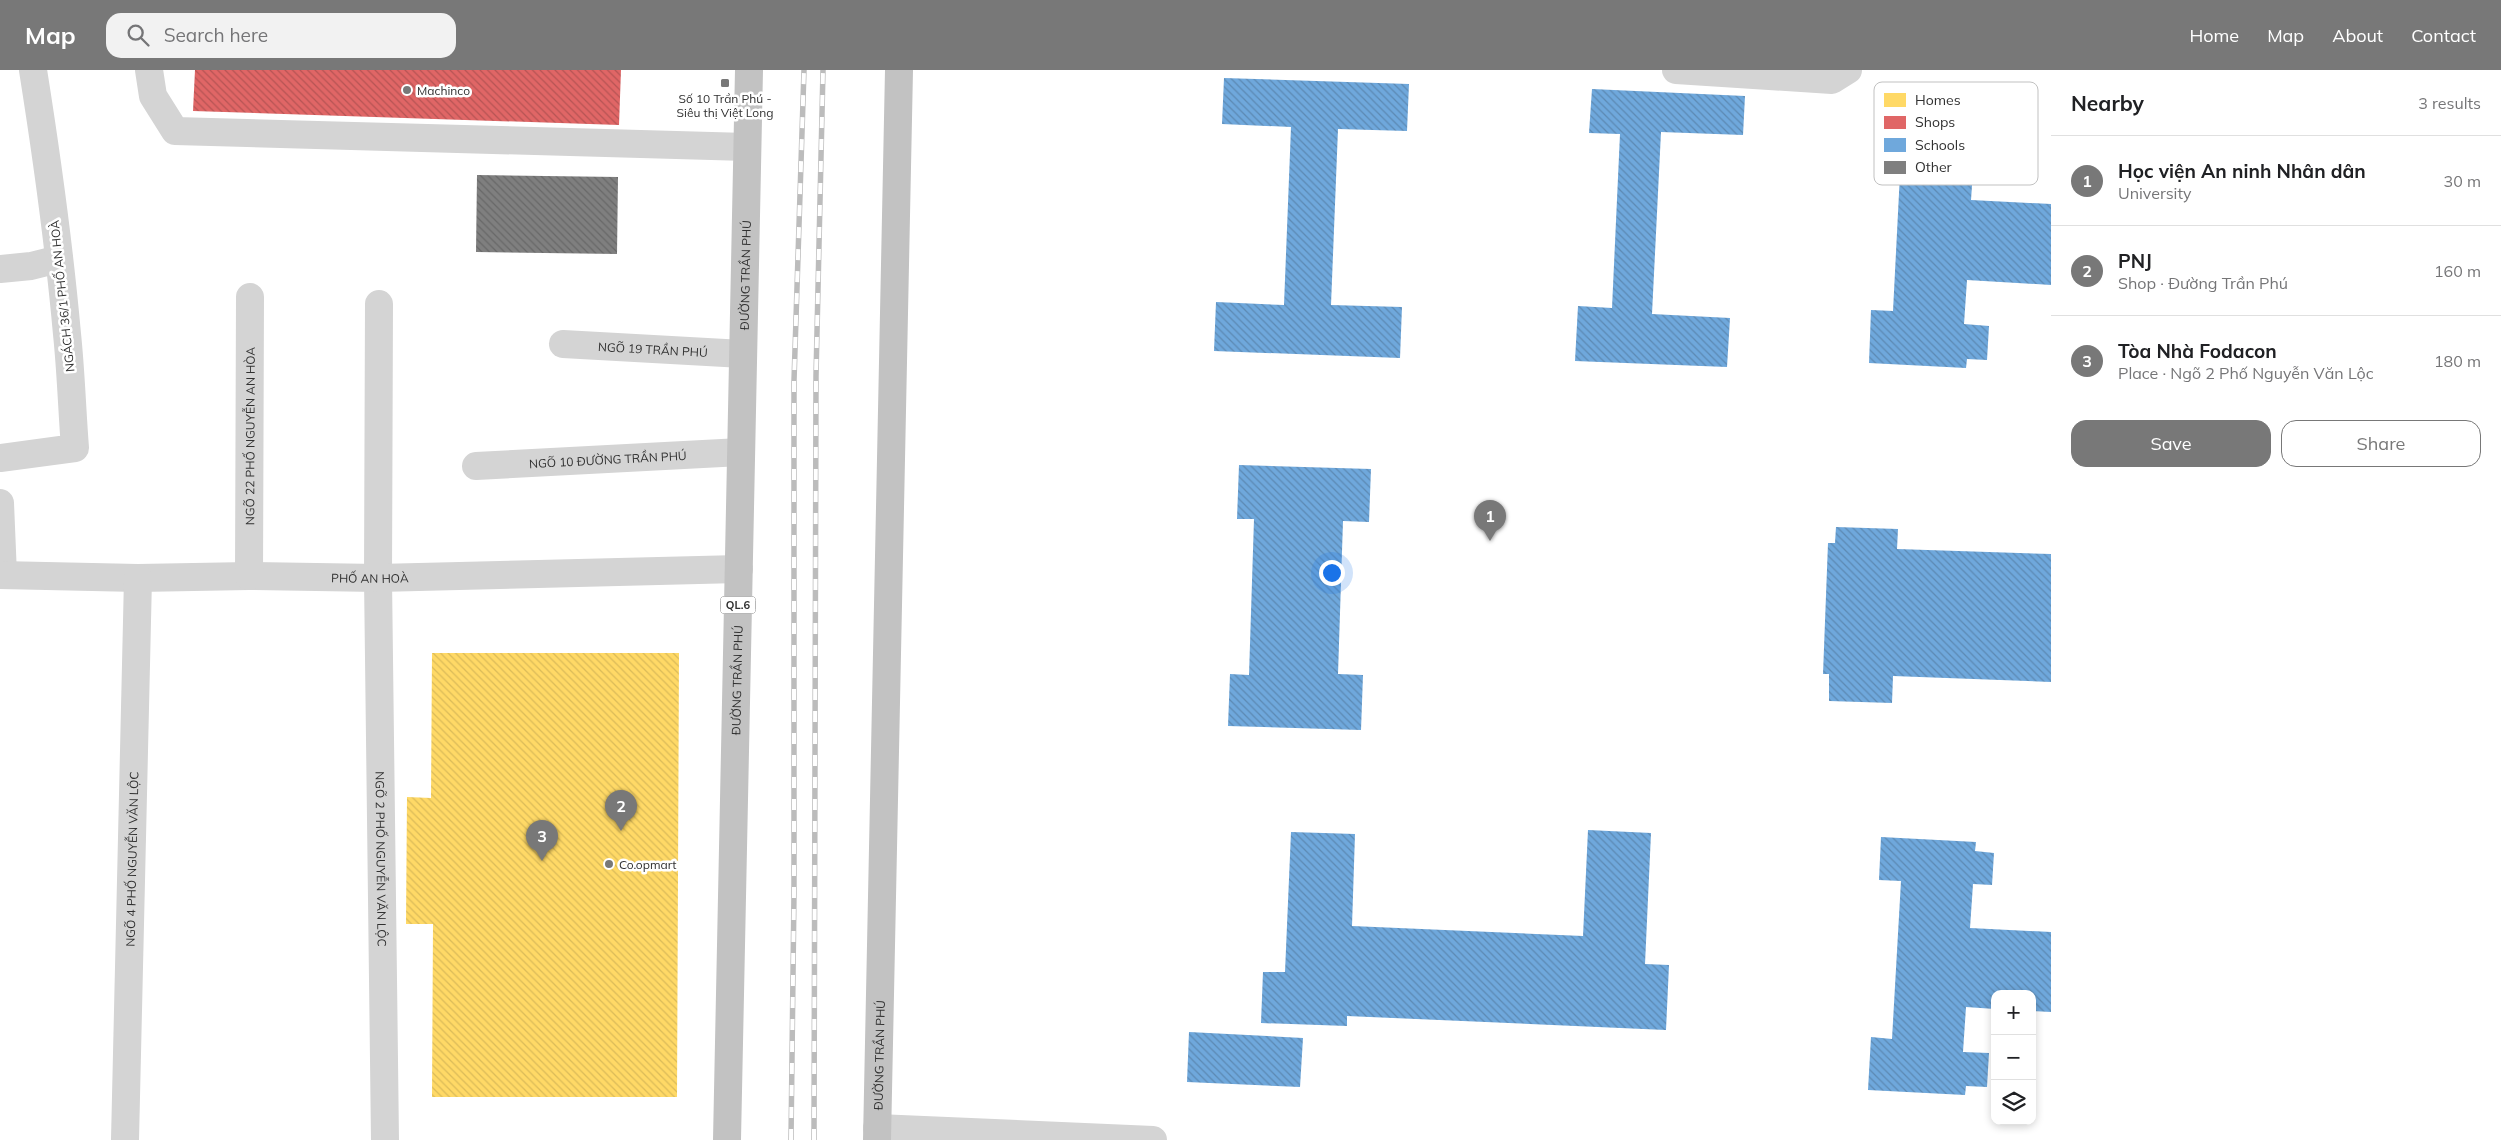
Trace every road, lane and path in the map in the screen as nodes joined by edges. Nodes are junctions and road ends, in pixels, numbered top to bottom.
1 (33, 70) edge
2 (149, 70) edge
3 (749, 70) edge
4 (899, 70) edge
5 (1676, 70) edge
6 (1848, 70) edge
7 (748, 147) junction
8 (59, 259) junction
9 (0, 269) edge
10 (250, 297) dead end
11 (379, 304) dead end
12 (563, 344) dead end
13 (743, 354) junction
14 (741, 452) junction
15 (0, 458) edge
16 (476, 466) dead end
17 (0, 504) edge
18 (739, 569) junction
19 (2, 575) edge
20 (249, 576) junction
21 (138, 578) junction
22 (378, 578) junction
23 (877, 1134) edge
24 (124, 1140) edge
25 (385, 1140) edge
26 (727, 1140) edge
27 (1153, 1140) edge

1 - 8 street, NGÁCH 36/1 PHỐ AN HOÀ
2 - 7 street
3 - 7 highway, ĐƯỜNG TRẦN PHÚ / QL.6
4 - 23 highway, ĐƯỜNG TRẦN PHÚ
5 - 6 street
7 - 13 highway, ĐƯỜNG TRẦN PHÚ / QL.6
8 - 9 street
8 - 15 street, NGÁCH 36/1 PHỐ AN HOÀ
10 - 20 street, NGÕ 22 PHỐ NGUYỄN AN HÒA
11 - 22 street, NGÕ 2 PHỐ NGUYỄN VĂN LỘC
12 - 13 street, NGÕ 19 TRẦN PHÚ
13 - 14 highway, ĐƯỜNG TRẦN PHÚ / QL.6
14 - 16 street, NGÕ 10 ĐƯỜNG TRẦN PHÚ
14 - 18 highway, ĐƯỜNG TRẦN PHÚ / QL.6
17 - 19 street
18 - 22 street, PHỐ AN HOÀ
18 - 26 highway, ĐƯỜNG TRẦN PHÚ / QL.6
19 - 21 street, PHỐ AN HOÀ
20 - 21 street, PHỐ AN HOÀ
20 - 22 street, PHỐ AN HOÀ
21 - 24 street, NGÕ 4 PHỐ NGUYỄN VĂN LỘC
22 - 25 street, NGÕ 2 PHỐ NGUYỄN VĂN LỘC
23 - 27 street

